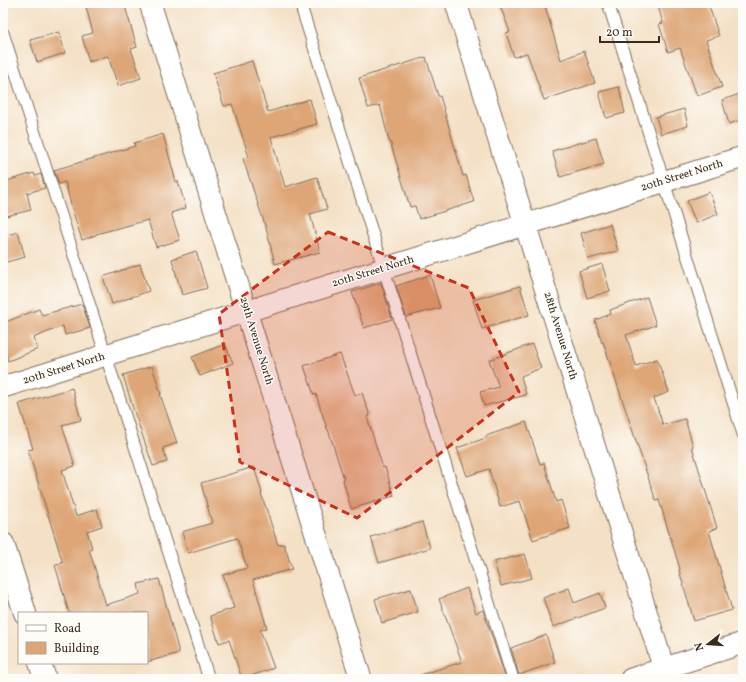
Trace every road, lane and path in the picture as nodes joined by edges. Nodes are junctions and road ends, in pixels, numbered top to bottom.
1 (150, 3) edge
2 (300, 3) edge
3 (456, 3) edge
4 (608, 3) edge
5 (3, 33) edge
6 (743, 157) edge
7 (664, 181) junction
8 (525, 225) junction
9 (384, 269) junction
10 (247, 311) junction
11 (105, 356) junction
12 (3, 388) edge
13 (743, 434) edge
14 (3, 544) edge
15 (24, 612) edge
16 (743, 643) edge
17 (40, 664) edge
18 (664, 669) junction
19 (45, 679) edge
20 (209, 679) edge
21 (361, 679) edge
22 (513, 679) edge
23 (631, 679) edge

1 - 10 street, 29th Avenue North
2 - 9 lane
3 - 8 street, 28th Avenue North
4 - 7 lane
5 - 11 lane
6 - 7 street, 20th Street North
7 - 8 street, 20th Street North
7 - 13 lane
8 - 9 street, 20th Street North
8 - 18 street, 28th Avenue North
9 - 10 street, 20th Street North
9 - 22 lane
10 - 11 street, 20th Street North
10 - 21 street, 29th Avenue North
11 - 12 street, 20th Street North
11 - 20 lane
14 - 15 street
16 - 18 street
17 - 19 street
18 - 23 street

